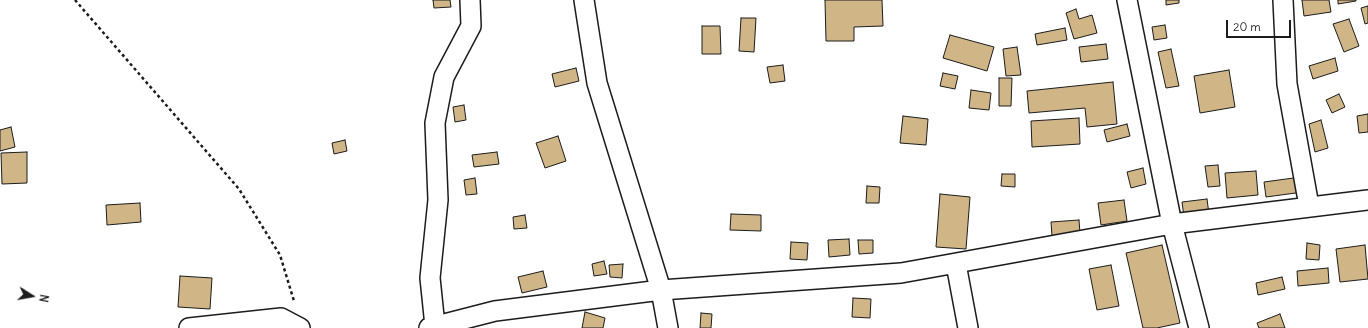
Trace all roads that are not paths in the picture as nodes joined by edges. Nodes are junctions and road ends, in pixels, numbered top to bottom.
1 (470, 0) edge
2 (584, 0) edge
3 (1127, 0) edge
4 (1283, 0) edge
5 (1368, 200) edge
6 (1309, 206) junction
7 (1172, 224) junction
8 (956, 264) junction
9 (661, 290) junction
10 (488, 321) edge
11 (432, 327) edge
12 (189, 328) edge
13 (300, 328) edge
14 (668, 328) edge
15 (968, 328) edge
16 (1199, 328) edge

1 - 11 street
2 - 9 street
3 - 7 street
4 - 6 street
5 - 6 street
6 - 7 street
7 - 8 street
7 - 16 street
8 - 9 street
8 - 15 street
9 - 10 street
9 - 14 street
10 - 11 street
12 - 13 street

